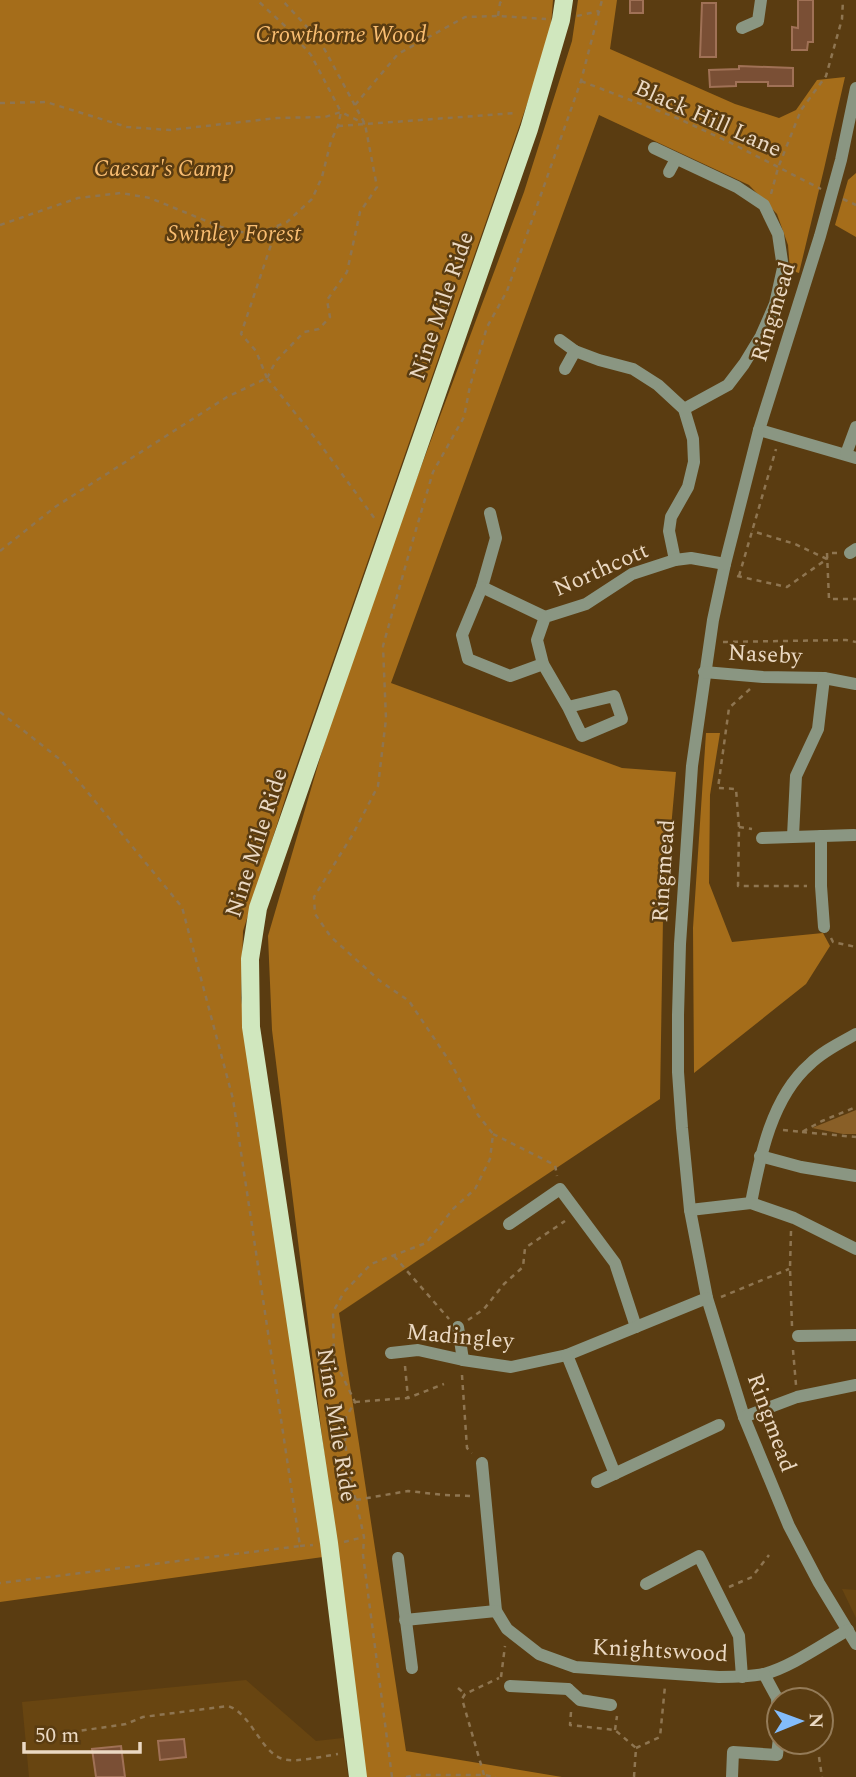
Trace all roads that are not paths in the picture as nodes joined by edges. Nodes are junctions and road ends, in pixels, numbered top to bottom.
1 (564, 0) edge
2 (761, 0) edge
3 (742, 27) dead end
4 (856, 94) edge
5 (654, 148) dead end
6 (676, 159) junction
7 (669, 172) dead end
8 (560, 340) dead end
9 (575, 351) junction
10 (565, 369) dead end
11 (684, 409) junction
12 (856, 427) edge
13 (759, 430) junction
14 (851, 456) edge
15 (491, 513) dead end
16 (675, 560) junction
17 (724, 569) junction
18 (482, 587) junction
19 (545, 617) junction
20 (544, 664) junction
21 (705, 672) junction
22 (824, 678) junction
23 (856, 684) edge
24 (568, 707) dead end
25 (854, 835) edge
26 (793, 836) junction
27 (821, 836) junction
28 (762, 838) dead end
29 (824, 927) road end
30 (856, 1034) edge
31 (761, 1156) junction
32 (856, 1177) edge
33 (751, 1203) junction
34 (690, 1210) junction
35 (509, 1224) dead end
36 (856, 1249) edge
37 (708, 1300) junction
38 (458, 1327) road end
39 (636, 1327) junction
40 (856, 1335) edge
41 (795, 1340) road end
42 (398, 1352) road end
43 (567, 1355) junction
44 (463, 1360) junction
45 (856, 1385) edge
46 (744, 1417) junction
47 (719, 1425) dead end
48 (482, 1463) road end
49 (615, 1474) junction
50 (597, 1482) dead end
51 (398, 1558) dead end
52 (646, 1584) dead end
53 (496, 1611) junction
54 (405, 1619) junction
55 (848, 1630) junction
56 (856, 1644) edge
57 (575, 1667) junction
58 (412, 1668) dead end
59 (764, 1674) junction
60 (742, 1677) junction
61 (510, 1686) dead end
62 (770, 1686) edge
63 (570, 1691) junction
64 (611, 1705) dead end
65 (765, 1754) edge
66 (358, 1777) edge
67 (732, 1777) edge

1 - 66 main road, Nine Mile Ride
2 - 3 street
4 - 13 street, Ringmead
5 - 6 street
6 - 7 street
6 - 11 street
8 - 9 street
9 - 10 street
9 - 11 street
11 - 16 street, Northcott
12 - 14 street
13 - 14 street
13 - 17 street, Ringmead
15 - 18 street
16 - 17 street, Northcott
16 - 19 street, Northcott
17 - 21 street, Ringmead
18 - 19 street, Northcott
18 - 20 street
19 - 20 street, Northcott
20 - 24 street, Northcott
21 - 22 street, Naseby
21 - 34 street, Ringmead
22 - 23 street, Naseby
22 - 26 street, Naseby
25 - 27 street
26 - 27 street
26 - 28 street
27 - 29 street
30 - 31 street
31 - 32 street
31 - 33 street
33 - 34 street
33 - 36 street
34 - 37 street, Ringmead
35 - 39 street
37 - 39 street, Madingley
37 - 46 street, Ringmead
38 - 44 street
39 - 43 street, Madingley
40 - 41 street
42 - 44 street, Madingley
43 - 44 street, Madingley
43 - 49 street
45 - 46 street
46 - 55 street, Ringmead
47 - 49 street
48 - 53 street, Knightswood
49 - 50 street
51 - 54 street
52 - 60 street, Knightswood
53 - 54 street
53 - 57 street, Knightswood
54 - 58 street
55 - 56 street, Ringmead
55 - 59 street, Knightswood
57 - 60 street, Knightswood
57 - 63 street, Knightswood
59 - 60 street, Knightswood
59 - 62 street
61 - 63 street
63 - 64 street
65 - 67 street

